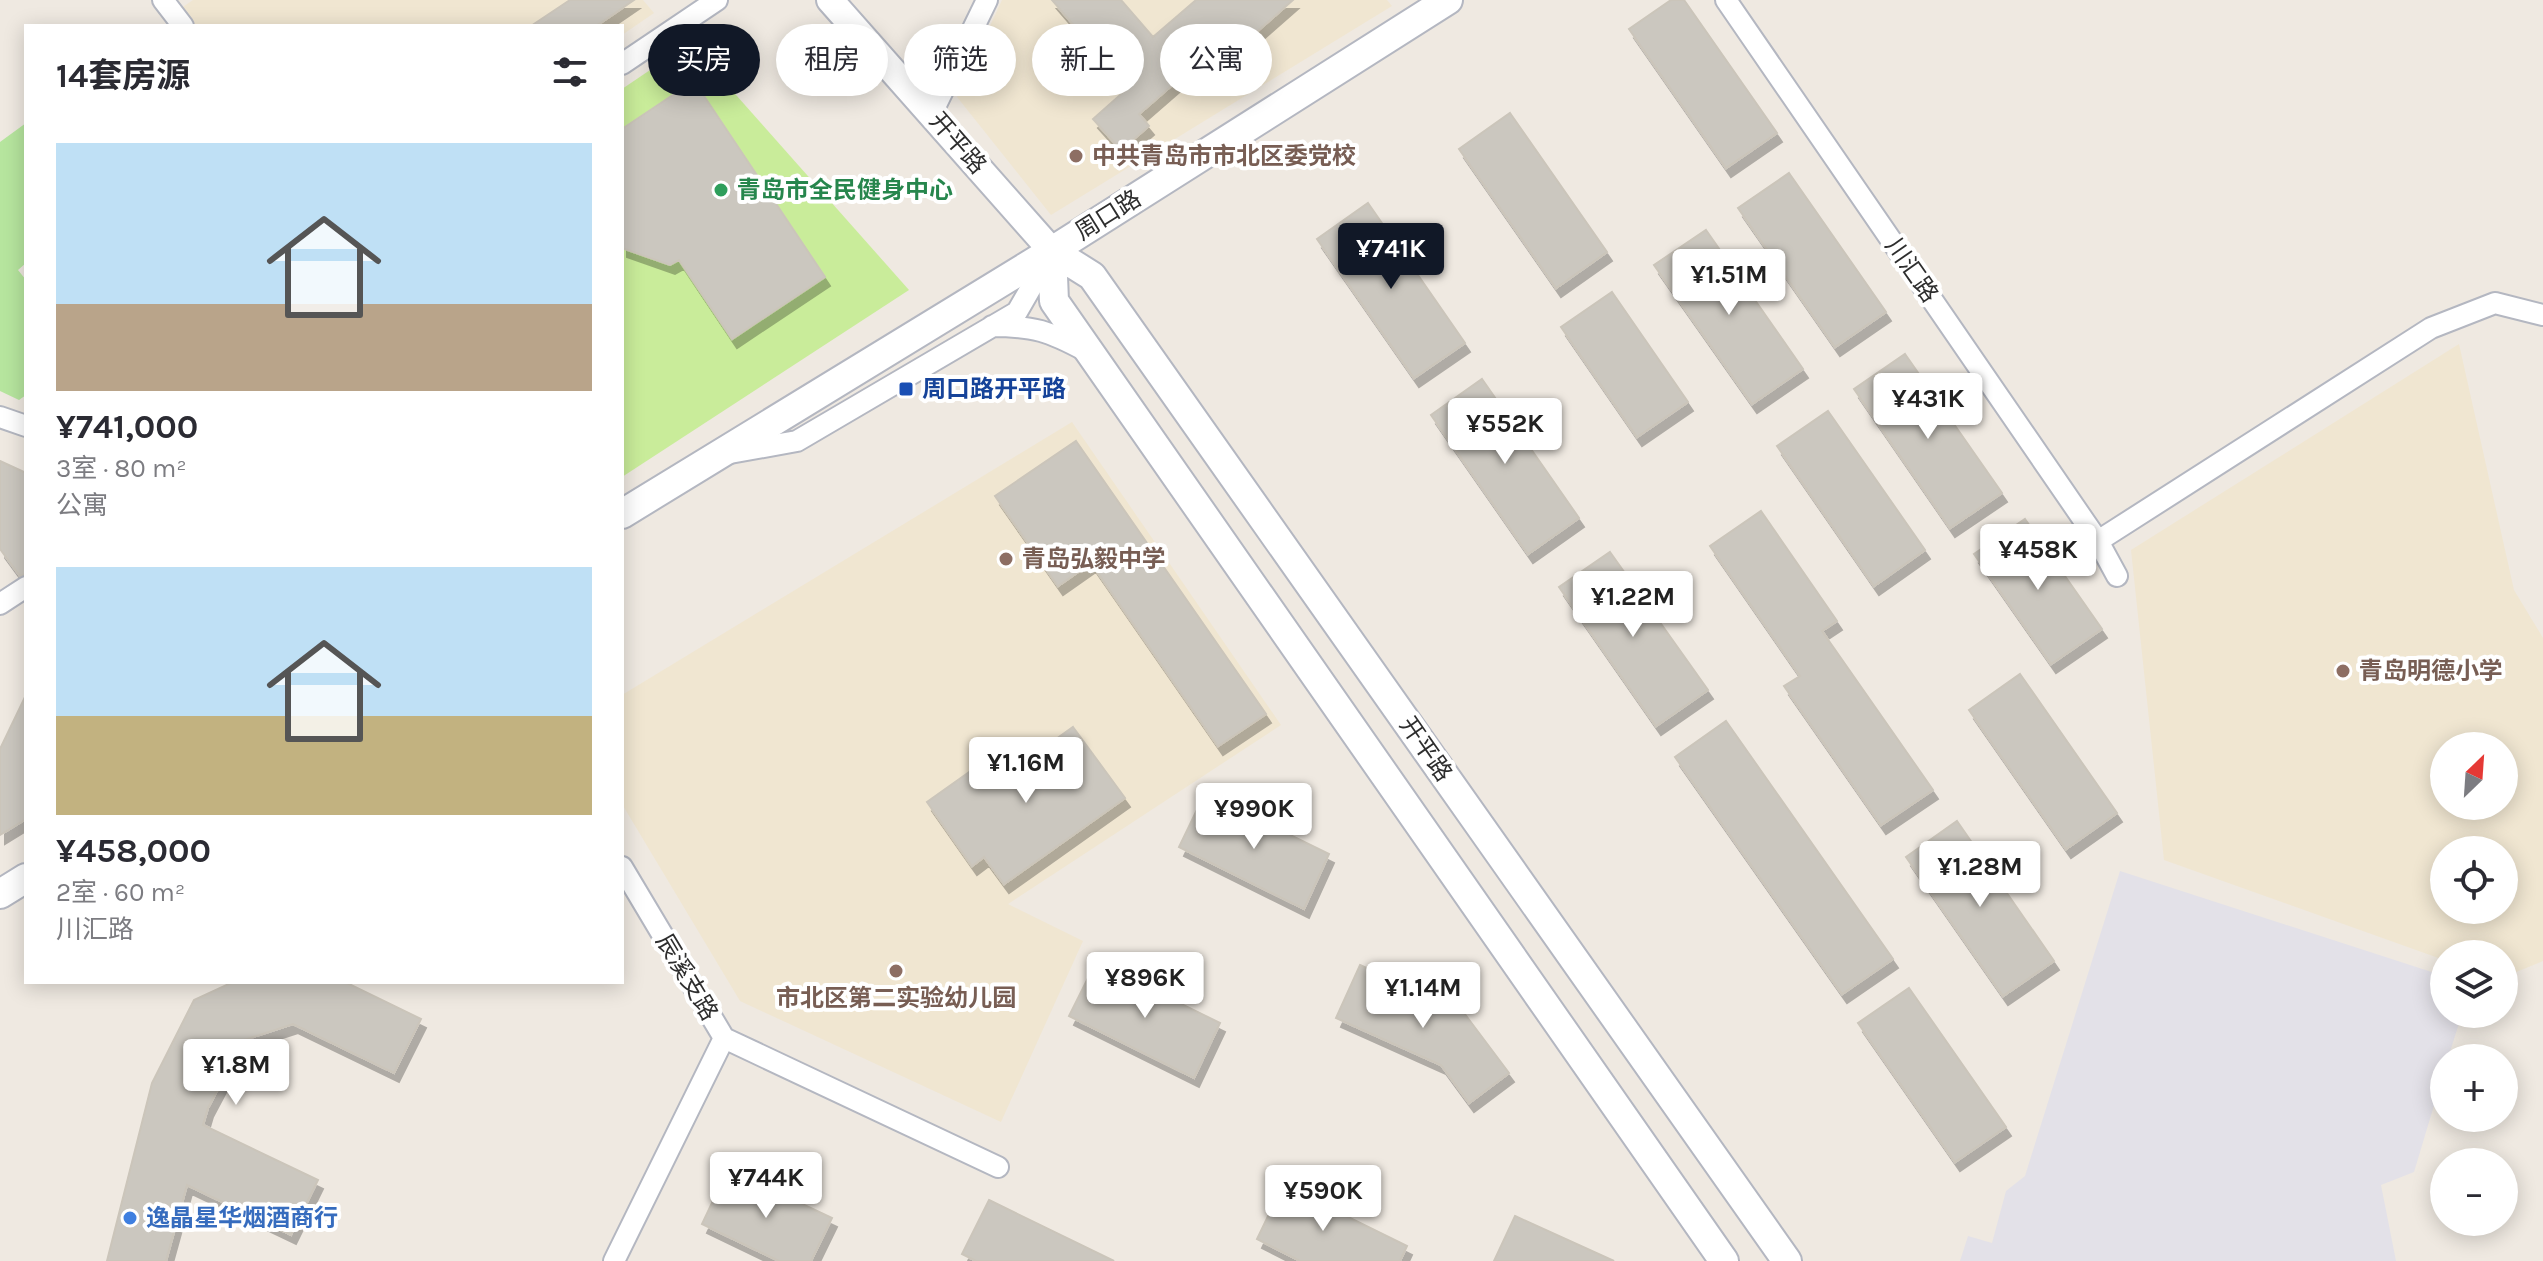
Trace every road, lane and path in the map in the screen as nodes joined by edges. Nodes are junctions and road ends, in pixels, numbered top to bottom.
1 (163, 0) edge
2 (717, 0) edge
3 (830, 0) edge
4 (987, 0) edge
5 (1448, 0) edge
6 (1726, 0) edge
7 (181, 24) edge
8 (624, 63) edge
9 (932, 113) junction
10 (1052, 251) junction
11 (2543, 315) edge
12 (992, 326) junction
13 (1090, 354) junction
14 (0, 417) edge
15 (24, 425) edge
16 (722, 454) junction
17 (624, 513) edge
18 (2098, 541) junction
19 (2117, 576) dead end
20 (24, 588) edge
21 (0, 604) edge
22 (624, 870) edge
23 (24, 879) edge
24 (0, 894) edge
25 (724, 1038) junction
26 (998, 1167) dead end
27 (614, 1261) edge
28 (1724, 1261) edge
29 (1787, 1261) edge

1 - 7 street
2 - 8 street
3 - 9 street, 开平路
4 - 9 street
5 - 10 main road, 周口路
6 - 18 street, 川汇路
9 - 10 street, 开平路
10 - 12 street, 周口路
10 - 13 main road, 开平路
10 - 16 main road, 周口路
10 - 29 main road, 开平路
11 - 18 street
12 - 13 street
12 - 16 street, 周口路
13 - 28 main road, 开平路
14 - 15 street
16 - 17 main road, 周口路
18 - 19 street, 川汇路
20 - 21 street
22 - 25 street, 辰溪支路
23 - 24 main road
25 - 26 street
25 - 27 street, 辰溪支路

